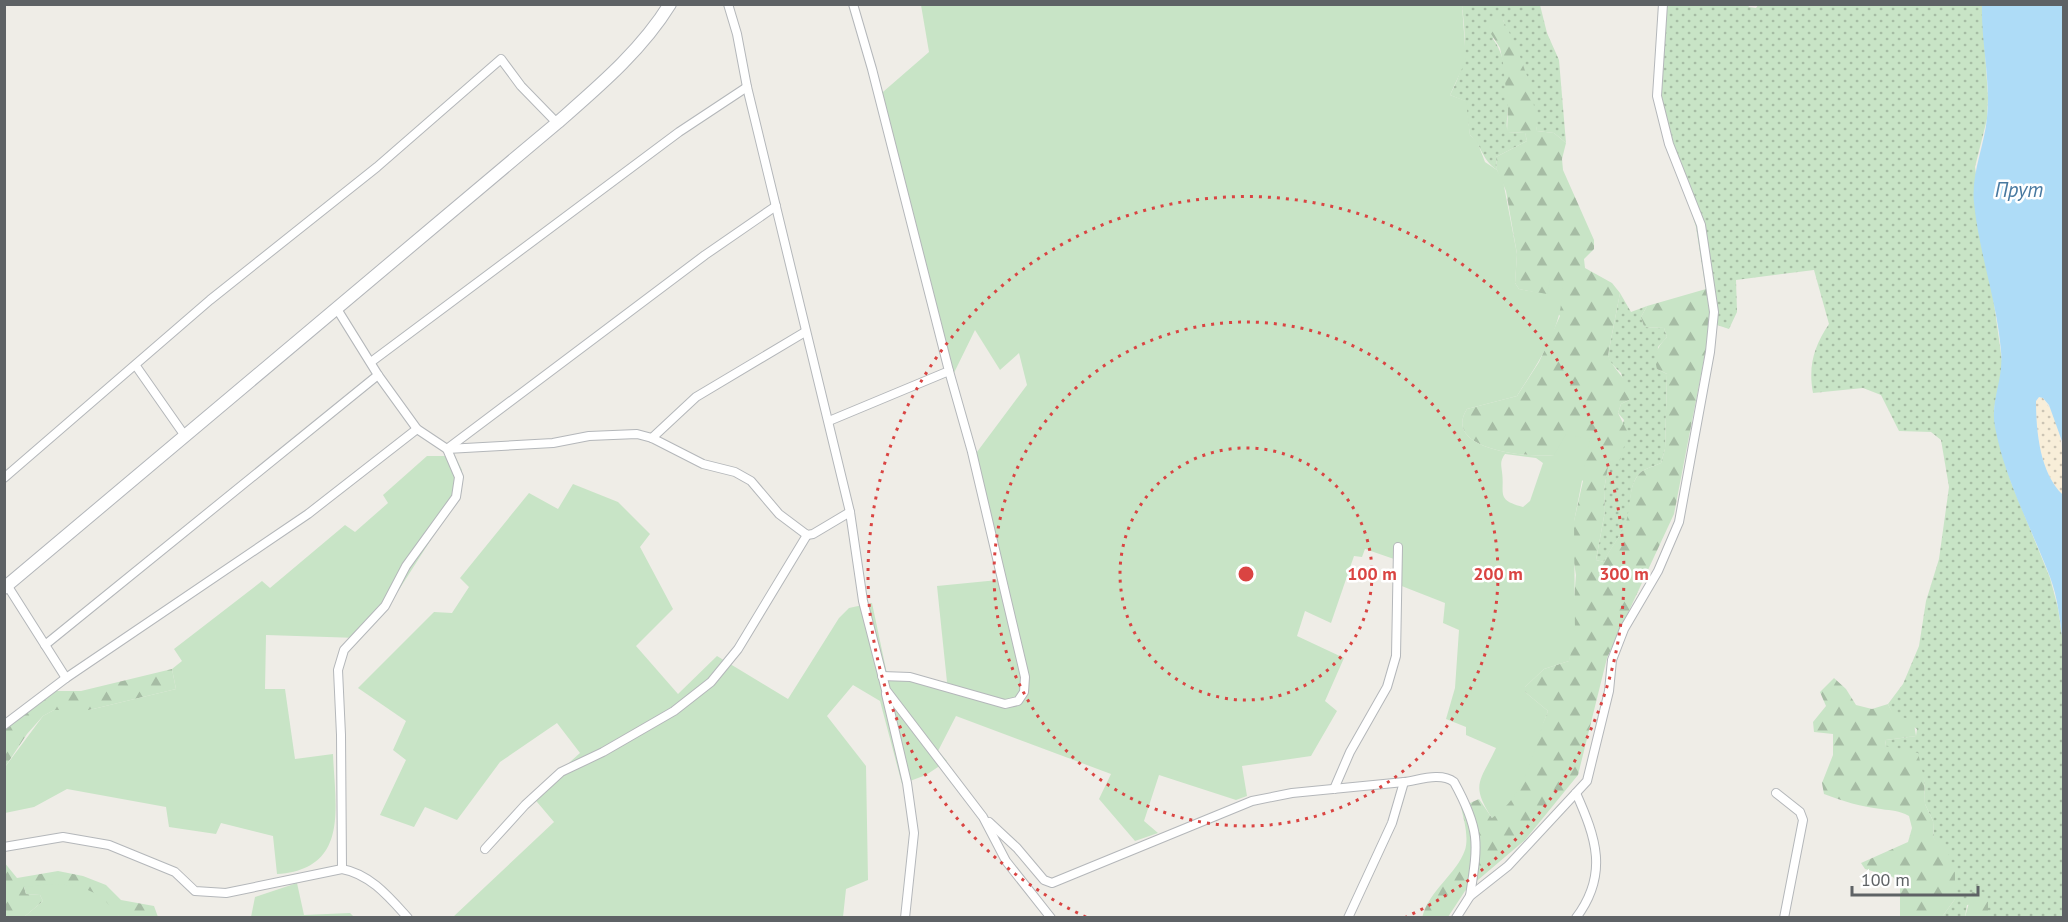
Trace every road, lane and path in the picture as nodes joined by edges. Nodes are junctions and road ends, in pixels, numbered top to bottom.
1 (670, 4) edge
2 (728, 4) edge
3 (853, 4) edge
4 (1664, 4) edge
5 (747, 87) junction
6 (556, 123) junction
7 (777, 206) junction
8 (337, 309) junction
9 (805, 332) junction
10 (371, 362) junction
11 (136, 366) junction
12 (949, 371) junction
13 (378, 375) junction
14 (829, 422) junction
15 (417, 429) junction
16 (185, 436) junction
17 (652, 438) junction
18 (447, 449) junction
19 (4, 478) edge
20 (850, 512) junction
21 (807, 535) junction
22 (1398, 547) dead end
23 (6, 586) edge
24 (45, 645) junction
25 (882, 676) junction
26 (66, 678) junction
27 (886, 690) junction
28 (4, 725) edge
29 (1404, 783) junction
30 (1334, 789) junction
31 (1575, 793) junction
32 (1776, 793) dead end
33 (983, 818) junction
34 (4, 847) edge
35 (485, 849) dead end
36 (342, 869) junction
37 (1470, 896) junction
38 (408, 918) edge
39 (905, 918) edge
40 (1051, 918) edge
41 (1348, 918) edge
42 (1456, 918) edge
43 (1576, 918) edge
44 (1784, 918) edge

1 - 6 main road
2 - 5 street
3 - 12 street
4 - 31 street
5 - 7 street
5 - 10 street
6 - 8 main road
6 - 11 street
7 - 9 street
7 - 18 street
8 - 10 street
8 - 16 main road
9 - 14 street
9 - 17 street
10 - 13 street
11 - 16 street
11 - 19 street
12 - 14 street
12 - 25 street
13 - 15 street
13 - 24 street
14 - 20 street
15 - 18 street
15 - 26 street
16 - 23 main road
17 - 18 street
17 - 21 street
18 - 36 street
20 - 21 street
20 - 25 street
21 - 35 street
22 - 30 street
23 - 24 street
24 - 26 street
25 - 27 street
26 - 28 street
27 - 33 street
27 - 39 street
29 - 30 street
29 - 37 street
29 - 41 street
30 - 33 street
31 - 37 street
31 - 43 street
32 - 44 street
33 - 40 street
34 - 36 street
36 - 38 street
37 - 42 street

